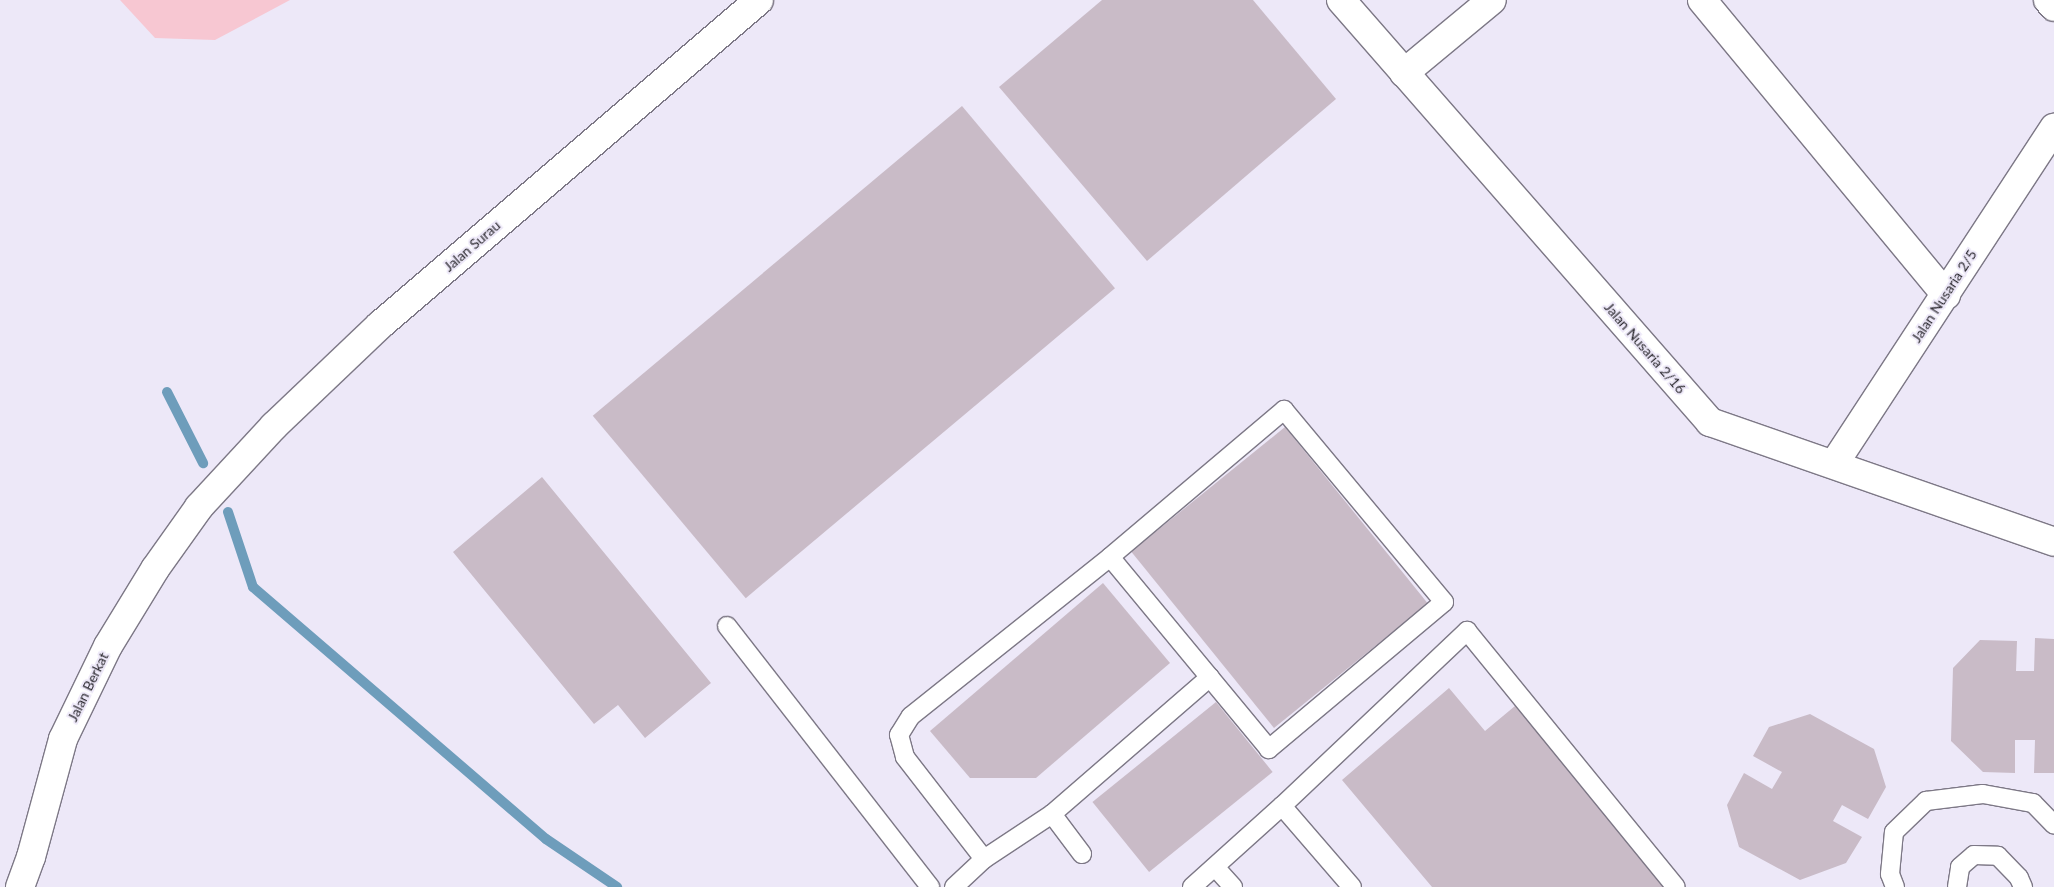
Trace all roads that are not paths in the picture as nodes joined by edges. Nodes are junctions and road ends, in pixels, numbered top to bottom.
1 (759, 0) edge
2 (1341, 0) edge
3 (1492, 0) edge
4 (1702, 0) edge
5 (2048, 0) edge
6 (2054, 7) edge
7 (1404, 72) junction
8 (2054, 128) edge
9 (1946, 295) junction
10 (1834, 464) junction
11 (199, 507) joint
12 (2054, 542) edge
13 (1110, 558) junction
14 (727, 626) dead end
15 (1210, 677) junction
16 (1282, 806) junction
17 (1052, 814) junction
18 (2054, 825) edge
19 (1082, 854) dead end
20 (984, 859) junction
21 (1215, 866) junction
22 (20, 887) edge
23 (930, 887) edge
24 (954, 887) edge
25 (1192, 887) edge
26 (1233, 887) edge
27 (1352, 887) edge
28 (1676, 887) edge
29 (1895, 887) edge
30 (1957, 887) edge
31 (2023, 887) edge

1 - 11 street, Jalan Surau
2 - 7 street, Jalan Nusaria 2/16
3 - 7 street
4 - 9 street
5 - 6 street
7 - 10 street, Jalan Nusaria 2/16
8 - 9 street, Jalan Nusaria 2/5
9 - 10 street, Jalan Nusaria 2/5
10 - 12 street, Jalan Nusaria 2/16
11 - 22 street, Jalan Berkat
13 - 15 lane
13 - 15 lane
13 - 20 lane
14 - 23 lane
15 - 17 lane
16 - 21 lane
16 - 27 lane
16 - 28 lane
17 - 19 lane
17 - 20 lane
18 - 29 lane
20 - 24 lane
21 - 25 lane
21 - 26 lane
30 - 31 lane

